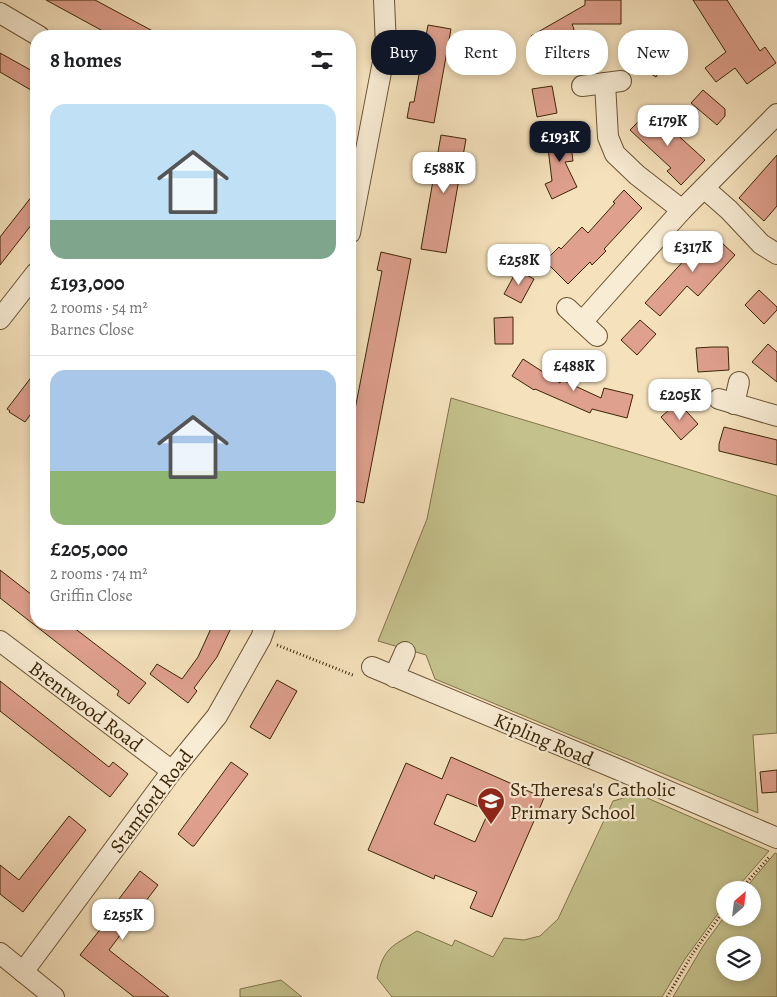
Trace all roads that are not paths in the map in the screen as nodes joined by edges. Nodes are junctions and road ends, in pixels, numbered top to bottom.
1 (384, 0) edge
2 (0, 13) edge
3 (30, 31) edge
4 (582, 86) dead end
5 (777, 114) edge
6 (356, 177) edge
7 (704, 188) junction
8 (682, 210) junction
9 (777, 254) edge
10 (30, 281) edge
11 (567, 308) dead end
12 (0, 319) edge
13 (582, 322) junction
14 (597, 336) dead end
15 (739, 382) dead end
16 (777, 416) edge
17 (263, 631) edge
18 (0, 641) edge
19 (405, 652) dead end
20 (372, 667) road end
21 (394, 676) junction
22 (172, 771) junction
23 (775, 844) edge
24 (0, 953) edge
25 (23, 972) junction
26 (54, 997) edge

1 - 6 street
2 - 3 street
4 - 8 street
5 - 7 street
7 - 8 street
7 - 9 street
8 - 13 street
10 - 12 street
11 - 13 street
13 - 14 street
15 - 16 street
17 - 22 street, Stamford Road
18 - 22 street, Brentwood Road
19 - 21 street
20 - 21 street, Kipling Road
21 - 23 street, Kipling Road
22 - 25 street, Stamford Road
24 - 25 street
25 - 26 street

